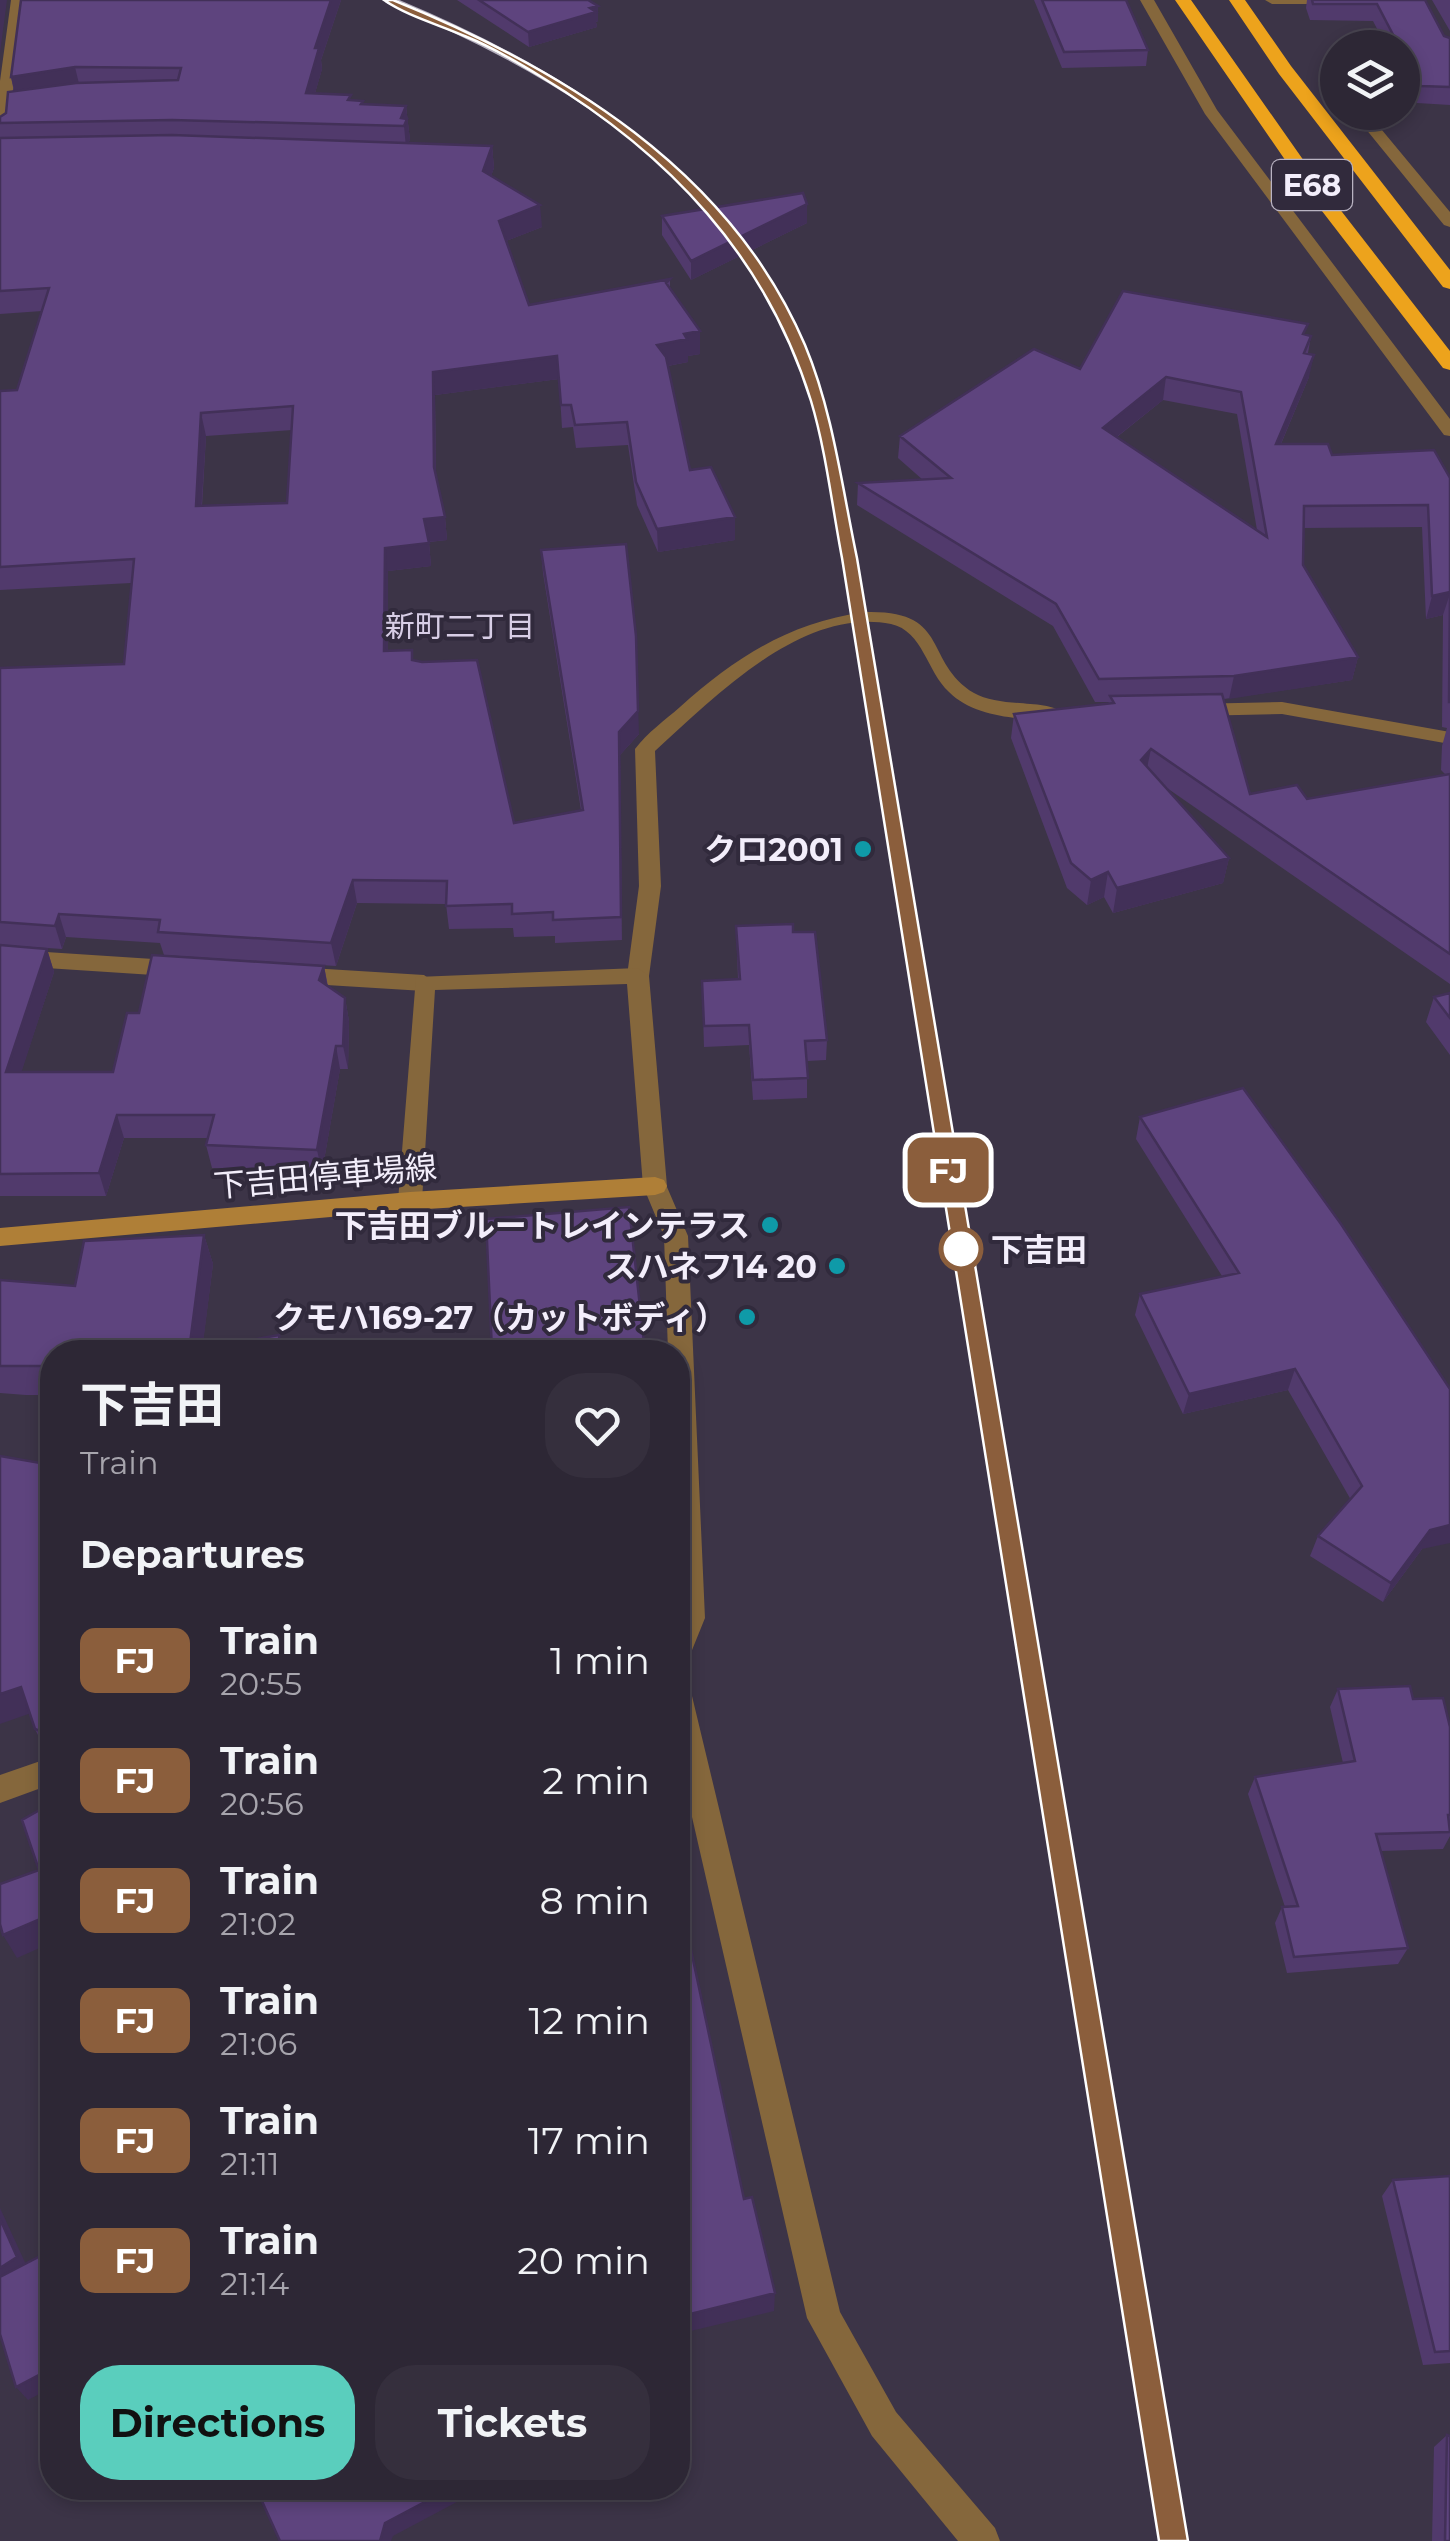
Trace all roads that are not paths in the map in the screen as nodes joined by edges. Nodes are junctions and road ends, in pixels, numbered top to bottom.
1 (18, 0) edge
2 (1147, 0) edge
3 (1183, 0) edge
4 (1236, 0) edge
5 (1272, 0) edge
6 (1327, 0) edge
7 (21, 105) edge
8 (3, 108) junction
9 (1373, 130) edge
10 (0, 134) edge
11 (1450, 222) edge
12 (1450, 282) edge
13 (1450, 364) edge
14 (1450, 430) edge
15 (1168, 711) edge
16 (1077, 712) edge
17 (1450, 738) edge
18 (0, 957) edge
19 (212, 970) edge
20 (270, 974) edge
21 (638, 976) junction
22 (424, 984) junction
23 (655, 1186) junction
24 (410, 1201) junction
25 (0, 1237) edge
26 (680, 1340) edge
27 (690, 1593) edge
28 (690, 1621) edge
29 (690, 1747) edge
30 (40, 1775) edge
31 (0, 1789) edge
32 (982, 2541) edge

1 - 8 street
2 - 14 street
3 - 13 highway, E68
4 - 12 highway, E68
5 - 6 street
7 - 8 street
8 - 10 street
9 - 11 street
15 - 17 street
16 - 21 street
18 - 19 street
20 - 22 street
21 - 22 street
21 - 23 street
22 - 24 street
23 - 24 main road, 下吉田停車場線
23 - 26 street
24 - 25 main road, 下吉田停車場線
27 - 28 street
29 - 32 street
30 - 31 street

